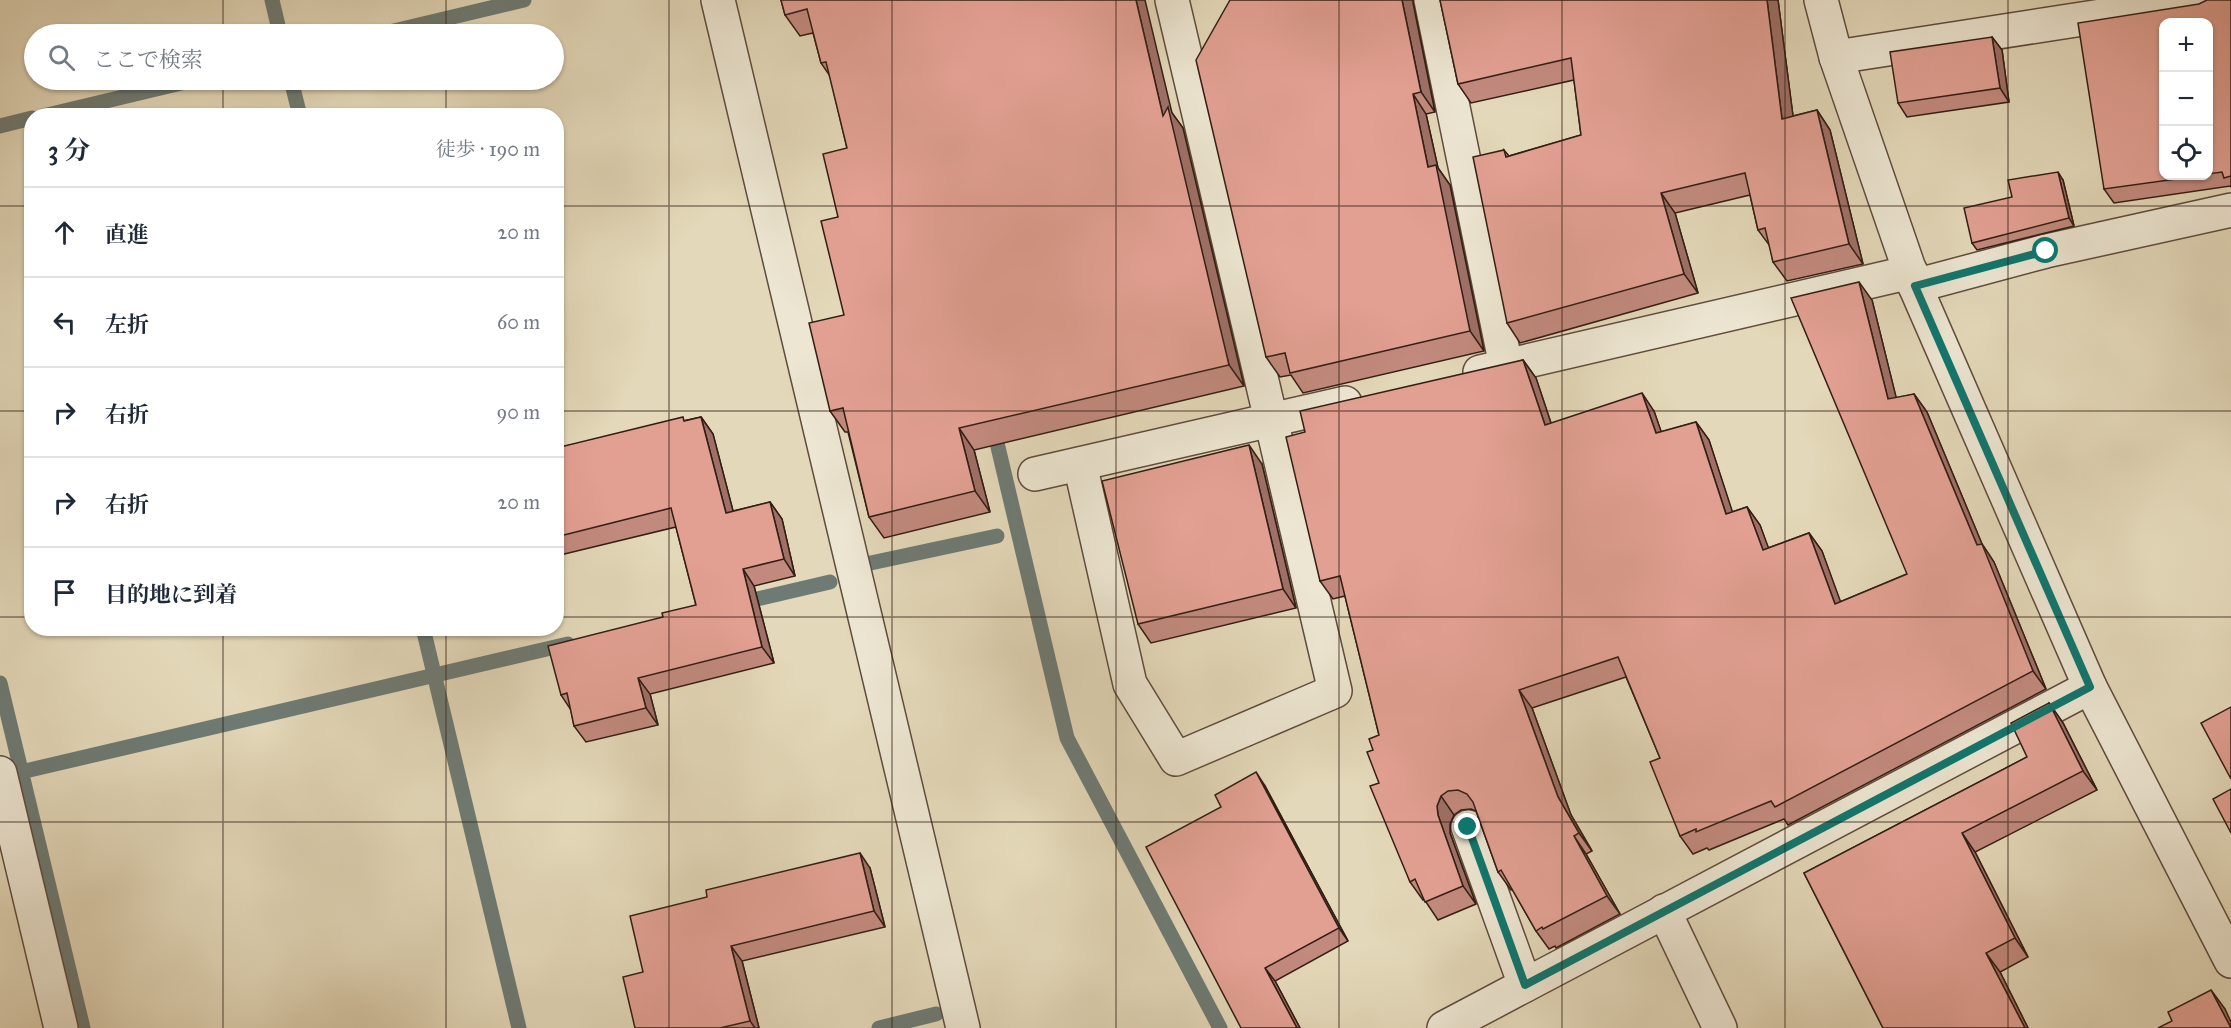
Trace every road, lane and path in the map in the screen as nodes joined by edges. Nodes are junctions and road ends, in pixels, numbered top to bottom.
1 (718, 0) edge
2 (1172, 0) edge
3 (1431, 0) edge
4 (1821, 0) edge
5 (2205, 0) edge
6 (2062, 11) edge
7 (1836, 57) junction
8 (2231, 210) edge
9 (1913, 279) junction
10 (1506, 366) junction
11 (1450, 378) edge
12 (1372, 397) edge
13 (1271, 420) junction
14 (1080, 464) junction
15 (1035, 474) dead end
16 (2090, 687) junction
17 (0, 773) edge
18 (1468, 827) edge
19 (1664, 911) junction
20 (2231, 961) edge
21 (1525, 985) junction
22 (61, 1028) edge
23 (963, 1028) edge
24 (1444, 1028) edge
25 (1720, 1028) edge

1 - 23 street
2 - 13 street
3 - 10 street
4 - 7 street
5 - 6 street
6 - 7 street
7 - 9 street
8 - 9 street
9 - 10 street
9 - 16 street
10 - 11 street
12 - 13 street
13 - 14 street
13 - 14 street
14 - 15 street
16 - 19 street
16 - 20 street
17 - 22 street
18 - 21 street
19 - 21 street
19 - 25 street
21 - 24 street

